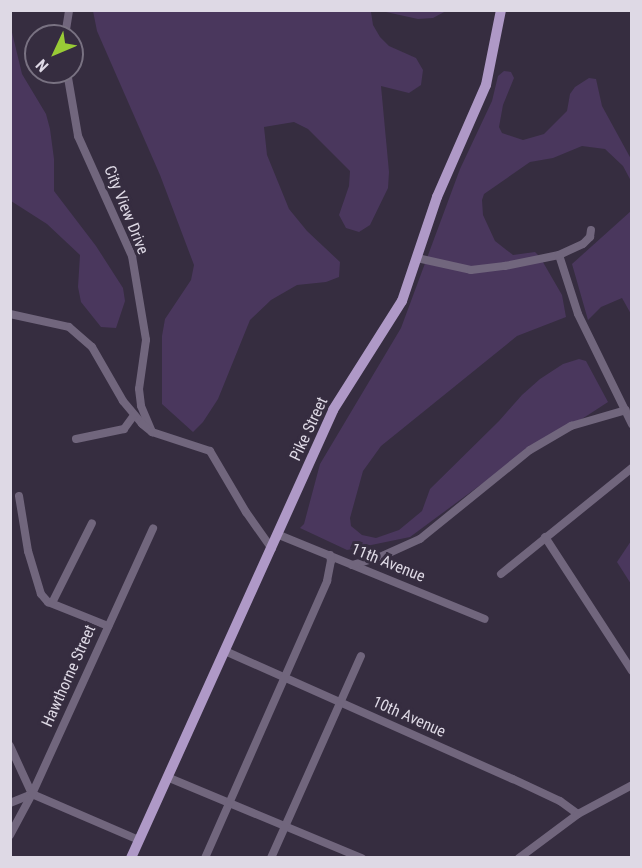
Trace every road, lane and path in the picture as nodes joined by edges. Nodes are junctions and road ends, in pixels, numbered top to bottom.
1 (501, 10) edge
2 (69, 84) edge
3 (591, 230) dead end
4 (559, 255) junction
5 (417, 258) junction
6 (10, 314) edge
7 (626, 410) junction
8 (134, 415) junction
9 (632, 424) edge
10 (152, 432) junction
11 (76, 439) dead end
12 (632, 468) edge
13 (19, 496) dead end
14 (92, 523) dead end
15 (153, 528) dead end
16 (279, 535) junction
17 (545, 537) junction
18 (272, 549) junction
19 (330, 555) junction
20 (352, 565) junction
21 (501, 574) dead end
22 (52, 603) junction
23 (485, 620) dead end
24 (108, 626) junction
25 (225, 651) junction
26 (361, 657) dead end
27 (632, 671) edge
28 (284, 676) junction
29 (339, 702) junction
30 (10, 746) edge
31 (167, 777) junction
32 (632, 785) edge
33 (32, 794) junction
34 (10, 803) edge
35 (229, 803) junction
36 (578, 814) junction
37 (285, 827) junction
38 (10, 835) edge
39 (139, 840) junction
40 (131, 858) edge
41 (205, 858) edge
42 (271, 858) edge
43 (362, 858) edge
44 (519, 858) edge

1 - 5 main road, Pike Street
2 - 10 street, City View Drive
3 - 4 street
4 - 5 street
4 - 7 street
5 - 16 main road, Pike Street
6 - 8 street
7 - 9 street
7 - 20 street
8 - 10 street
8 - 11 street
10 - 18 street
12 - 17 street
13 - 22 street
14 - 22 street
15 - 24 street, Hawthorne Street
16 - 18 main road, Pike Street
16 - 19 street, 11th Avenue
17 - 21 street
17 - 27 street
18 - 25 main road, Pike Street
19 - 20 street, 11th Avenue
19 - 28 street
20 - 23 street, 11th Avenue
22 - 24 street
24 - 33 street, Hawthorne Street
25 - 28 street, 10th Avenue
25 - 31 main road, Pike Street
26 - 29 street
28 - 29 street, 10th Avenue
28 - 35 street
29 - 36 street, 10th Avenue
29 - 37 street
30 - 33 street
31 - 35 street
31 - 39 main road, Pike Street
32 - 36 street
33 - 34 street
33 - 38 street, Hawthorne Street
33 - 39 street
35 - 37 street
35 - 41 street
36 - 44 street
37 - 42 street
37 - 43 street
39 - 40 main road, Pike Street

